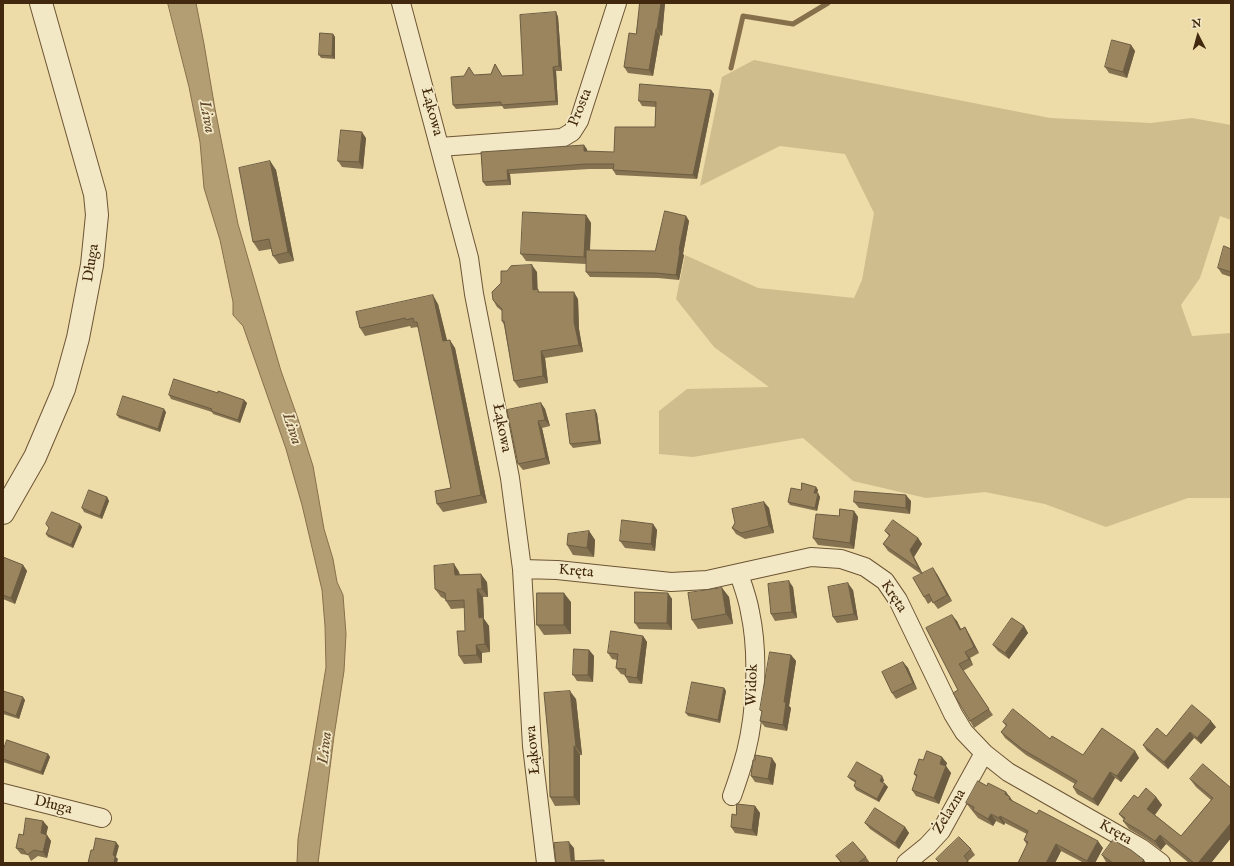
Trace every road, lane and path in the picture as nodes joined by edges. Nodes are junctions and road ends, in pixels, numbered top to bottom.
1 (41, 3) edge
2 (401, 3) edge
3 (617, 3) edge
4 (440, 147) junction
5 (3, 513) edge
6 (522, 569) junction
7 (739, 574) junction
8 (984, 754) junction
9 (3, 793) edge
10 (732, 796) dead end
11 (102, 818) dead end
12 (546, 863) edge
13 (906, 863) edge
14 (1160, 863) edge

1 - 5 street, Długa
2 - 4 street, Łąkowa
3 - 4 street, Prosta
4 - 6 street, Łąkowa
6 - 7 street, Kręta
6 - 12 street, Łąkowa
7 - 8 street, Kręta
7 - 10 street, Widok
8 - 13 street, Żelazna
8 - 14 street, Kręta
9 - 11 street, Długa

